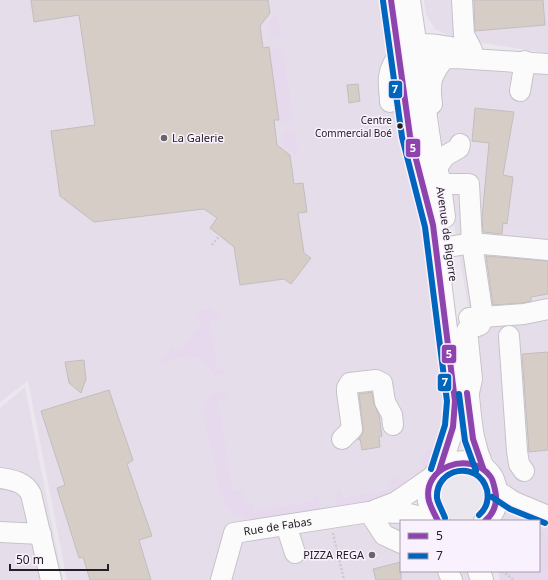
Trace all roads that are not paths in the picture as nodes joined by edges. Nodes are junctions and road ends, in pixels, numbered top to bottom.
1 (403, 0) edge
2 (462, 0) edge
3 (468, 49) junction
4 (410, 51) junction
5 (445, 58) junction
6 (525, 61) junction
7 (548, 64) edge
8 (520, 91) dead end
9 (390, 102) dead end
10 (460, 144) dead end
11 (437, 172) junction
12 (472, 243) junction
13 (448, 247) junction
14 (548, 250) edge
15 (548, 310) edge
16 (482, 317) junction
17 (459, 319) junction
18 (509, 336) dead end
19 (468, 397) junction
20 (392, 420) dead end
21 (342, 439) dead end
22 (483, 468) junction
23 (524, 471) dead end
24 (437, 473) junction
25 (0, 478) edge
26 (496, 490) junction
27 (370, 512) junction
28 (548, 516) edge
29 (488, 518) edge
30 (433, 520) edge
31 (437, 520) edge
32 (535, 520) edge
33 (286, 525) junction
34 (0, 532) edge
35 (41, 534) junction
36 (400, 543) edge
37 (295, 554) dead end
38 (51, 580) edge
39 (220, 580) edge

1 - 3 street
1 - 4 main road, Avenue de Bigorre
2 - 3 street
3 - 4 street
3 - 6 street
4 - 5 street
4 - 9 street
4 - 11 main road, Avenue de Bigorre
4 - 24 main road, Avenue de Bigorre
5 - 6 street
5 - 11 street
6 - 7 street
6 - 8 street
10 - 11 street
11 - 12 street
11 - 13 main road, Avenue de Bigorre
12 - 13 street
12 - 14 street
12 - 16 street
13 - 17 main road, Avenue de Bigorre
15 - 16 street
16 - 17 street
16 - 19 street
17 - 19 main road, Avenue de Bigorre
18 - 23 street
19 - 22 main road, Avenue de Bigorre
20 - 21 street
22 - 24 main road
22 - 26 main road, Avenue de Bigorre
24 - 27 street, Rue de Fabas
24 - 31 main road, Avenue de Bigorre
25 - 35 street
26 - 28 street
26 - 29 main road
27 - 30 street, Rue de Fabas
27 - 33 street, Rue de Fabas
27 - 36 street
29 - 32 street
33 - 37 street
33 - 39 street, Rue de Fabas
34 - 35 street
35 - 38 street

